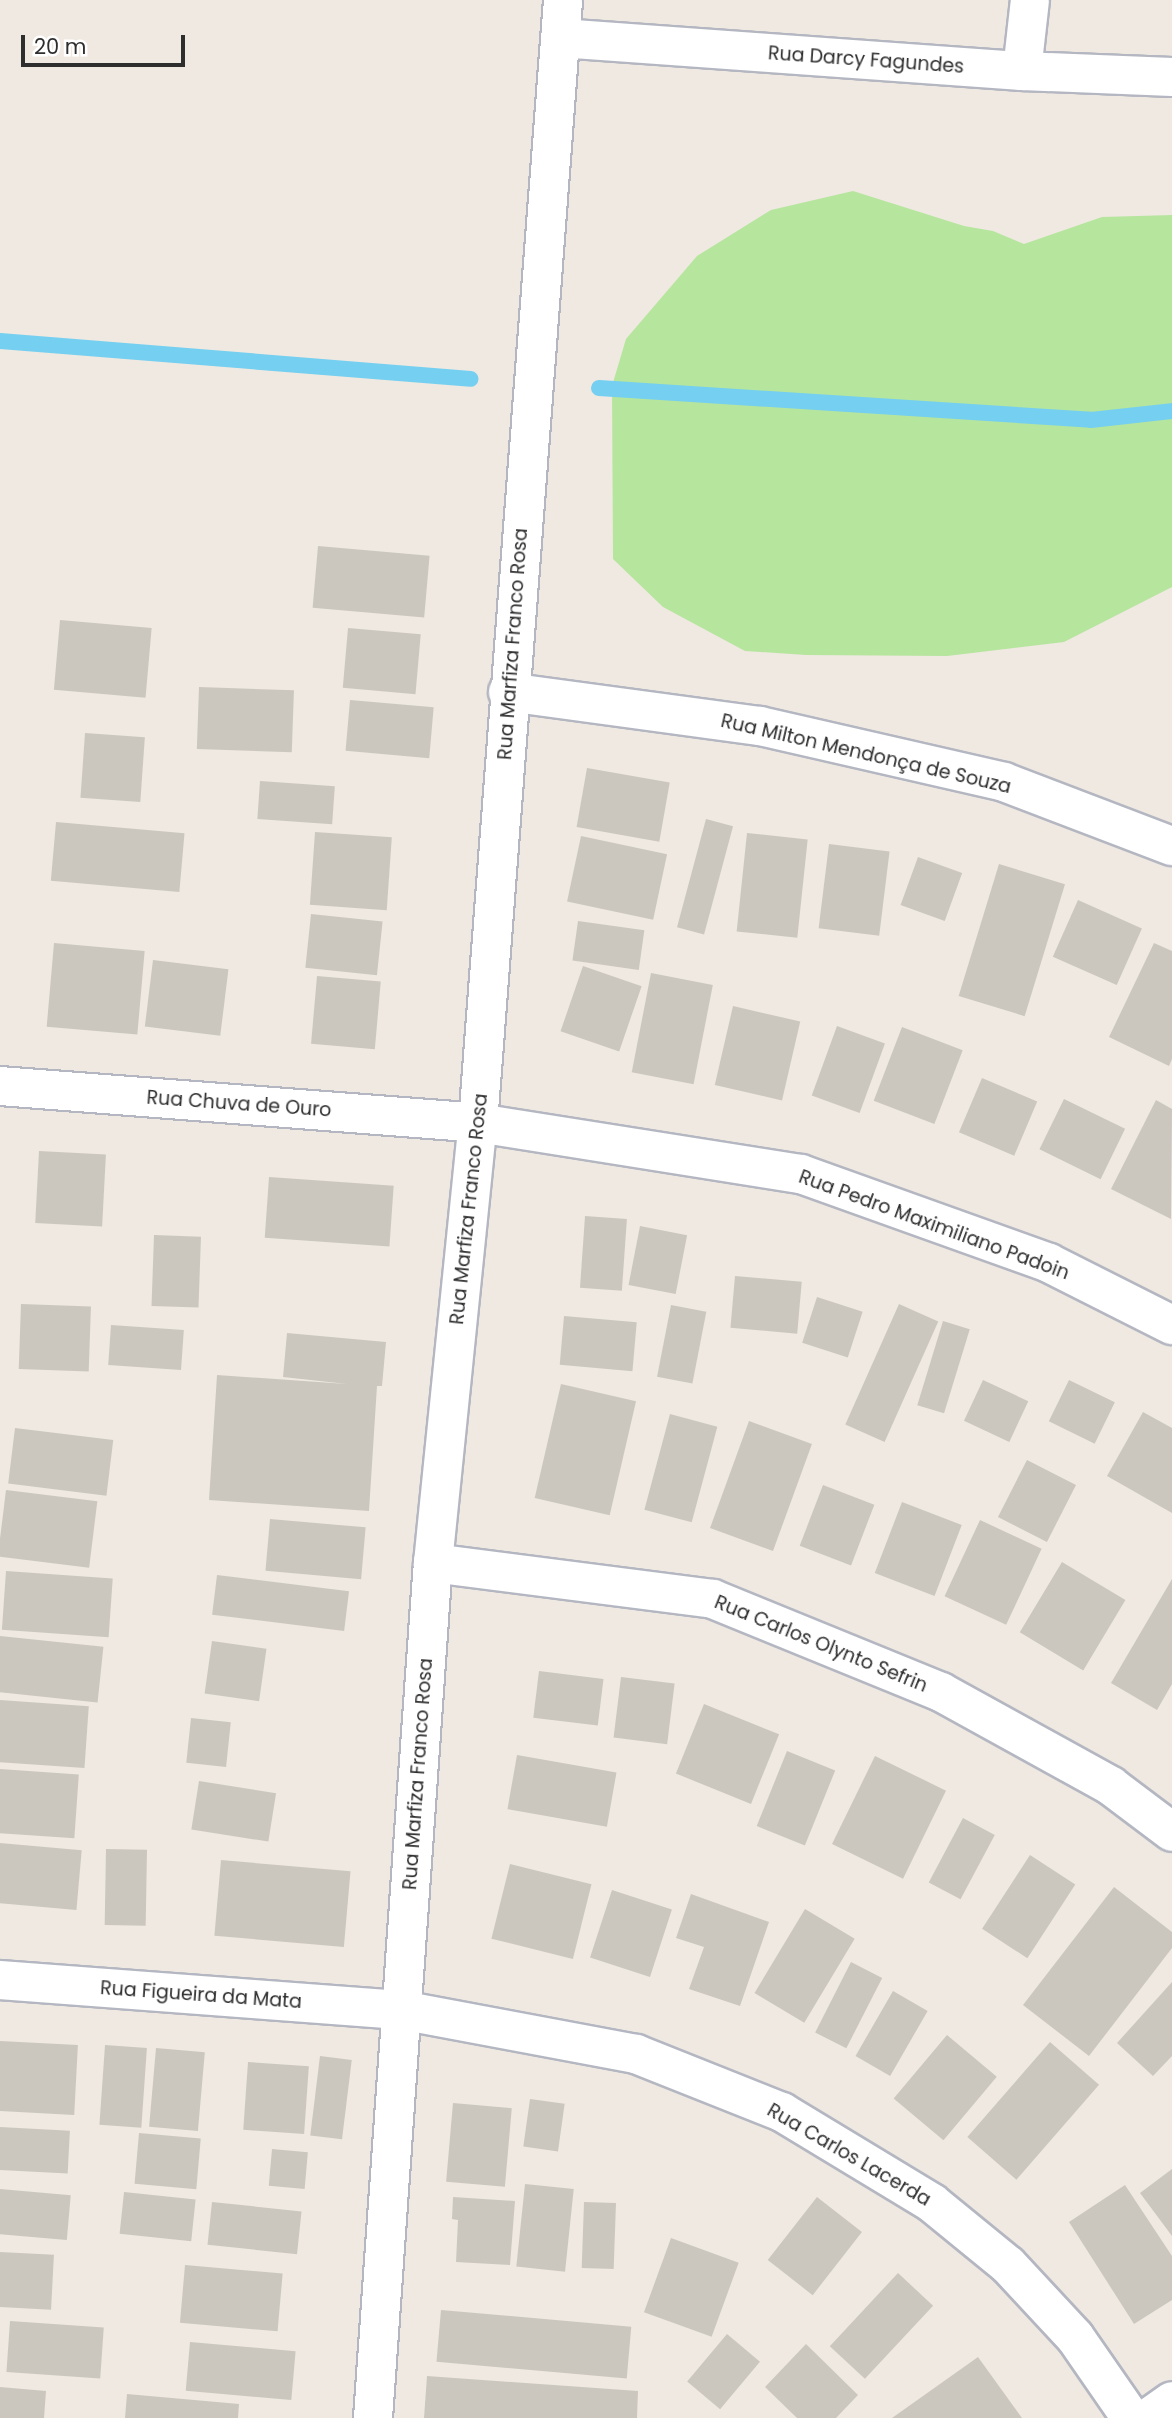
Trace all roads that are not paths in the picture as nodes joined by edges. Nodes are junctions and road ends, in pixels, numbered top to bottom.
1 (563, 0) edge
2 (1030, 0) edge
3 (560, 38) junction
4 (1022, 71) junction
5 (1172, 77) edge
6 (508, 692) junction
7 (1172, 846) edge
8 (0, 1086) edge
9 (478, 1123) junction
10 (1172, 1325) edge
11 (433, 1563) junction
12 (1172, 1832) edge
13 (0, 1980) edge
14 (401, 2010) junction
15 (1172, 2401) edge
16 (373, 2418) edge
17 (1130, 2418) edge
18 (1148, 2418) edge

1 - 3 street, Rua Marfiza Franco Rosa
2 - 4 street
3 - 4 street, Rua Darcy Fagundes
3 - 6 street, Rua Marfiza Franco Rosa
4 - 5 street, Rua Darcy Fagundes
6 - 7 street, Rua Milton Mendonça de Souza
6 - 9 street, Rua Marfiza Franco Rosa
8 - 9 street, Rua Chuva de Ouro
9 - 10 street, Rua Pedro Maximiliano Padoin
9 - 11 street, Rua Marfiza Franco Rosa
11 - 12 street, Rua Carlos Olynto Sefrin
11 - 14 street, Rua Marfiza Franco Rosa
13 - 14 street, Rua Figueira da Mata
14 - 16 street, Rua Marfiza Franco Rosa
14 - 17 street, Rua Carlos Lacerda
15 - 18 street

